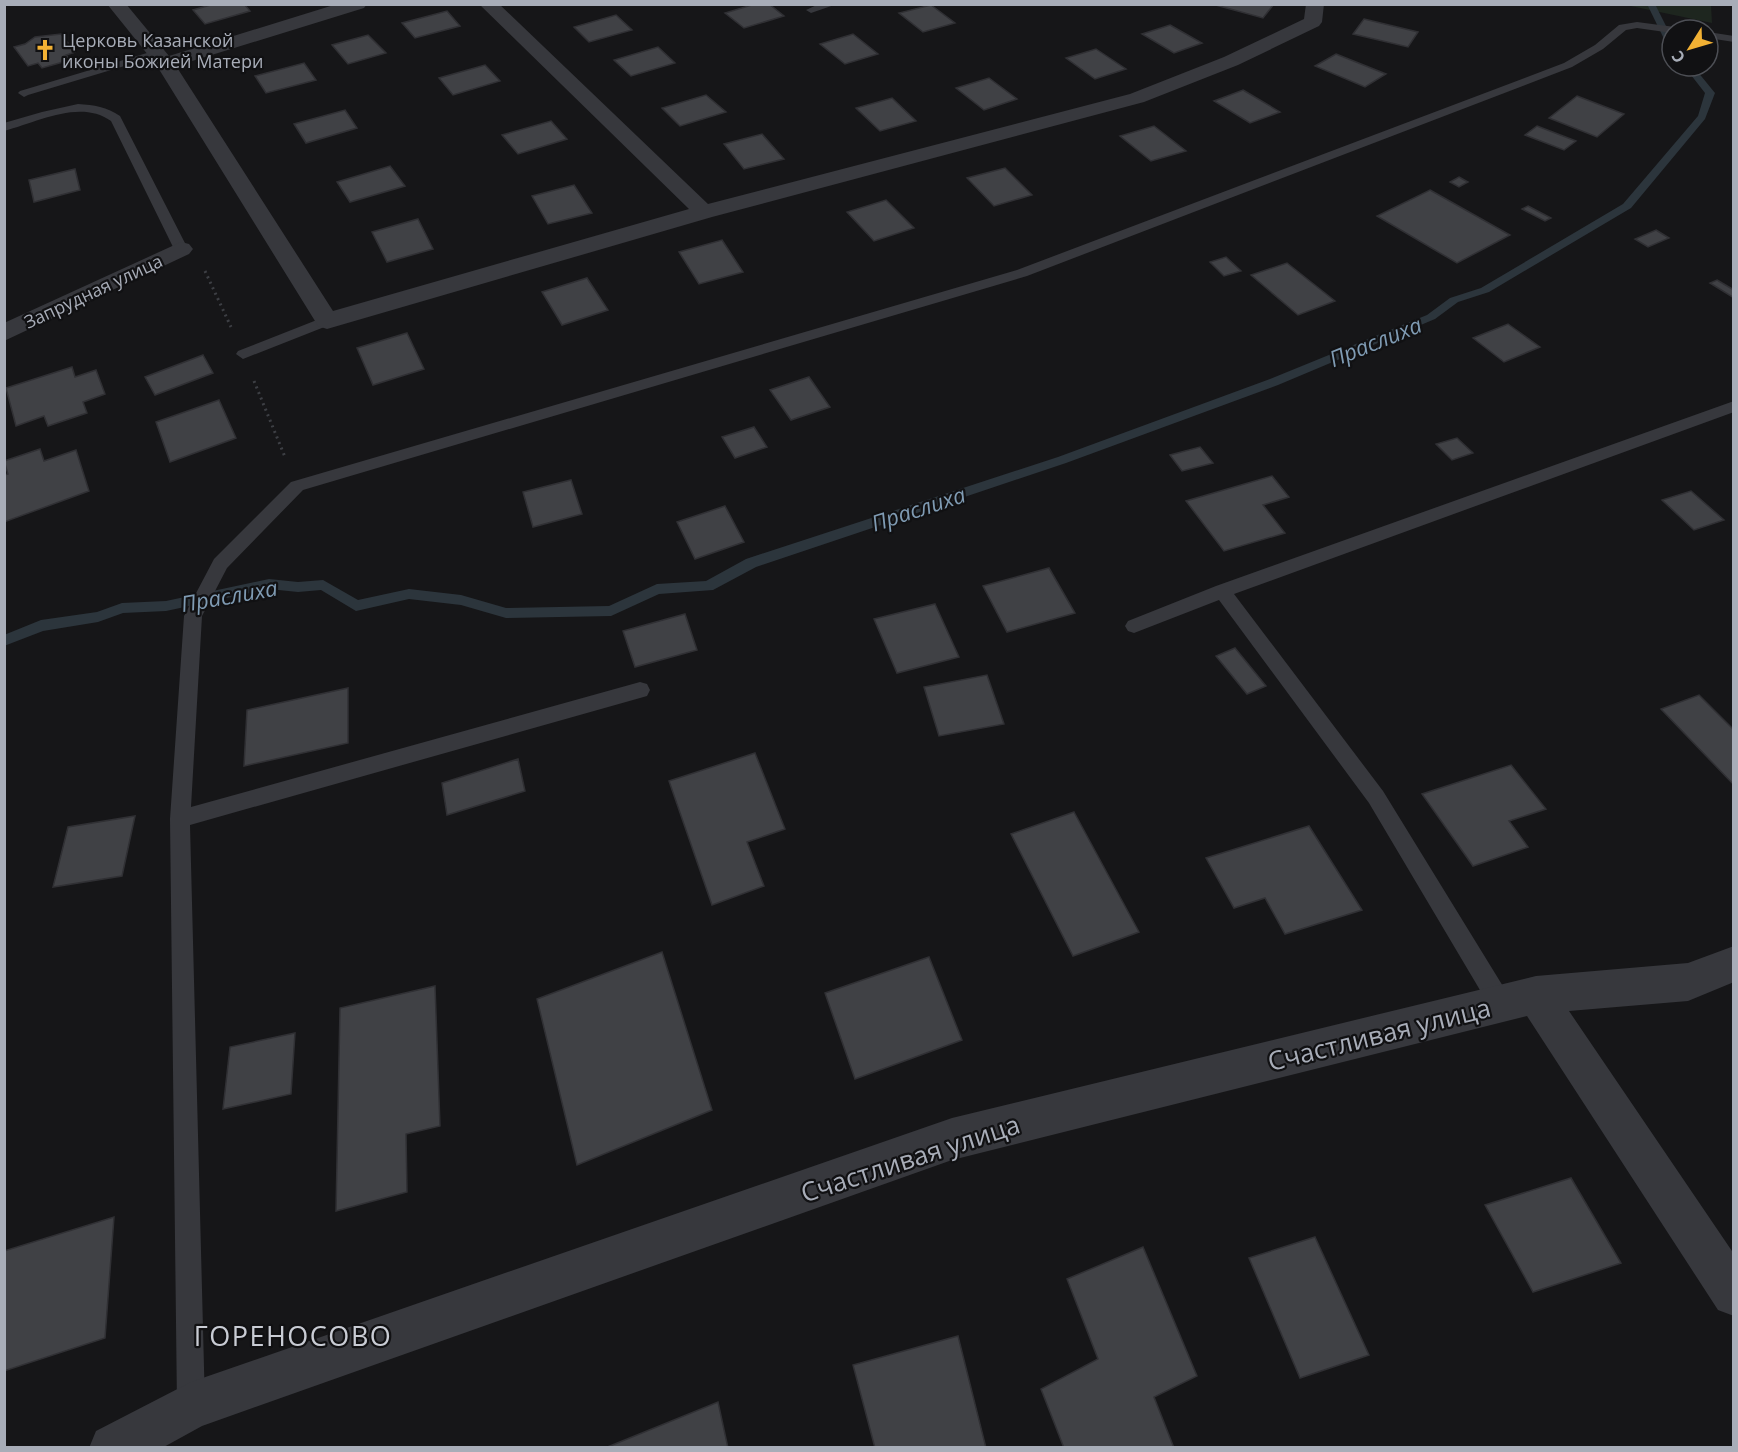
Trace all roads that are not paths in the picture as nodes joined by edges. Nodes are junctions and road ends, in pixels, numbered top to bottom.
1 (116, 4) edge
2 (358, 4) edge
3 (488, 4) edge
4 (832, 4) edge
5 (1315, 4) edge
6 (811, 10) dead end
7 (1660, 28) edge
8 (161, 58) junction
9 (24, 93) dead end
10 (4, 128) edge
11 (704, 213) junction
12 (181, 249) joint
13 (327, 321) junction
14 (4, 333) edge
15 (243, 354) dead end
16 (1734, 406) edge
17 (1222, 591) junction
18 (1134, 626) dead end
19 (640, 690) dead end
20 (180, 819) junction
21 (1734, 964) edge
22 (1518, 1000) junction
23 (1734, 1294) edge
24 (190, 1406) junction
25 (113, 1448) edge

1 - 8 street
2 - 8 street
3 - 11 street
4 - 6 lane
5 - 11 street
7 - 20 lane
8 - 9 lane
8 - 13 street
10 - 12 lane
11 - 13 street
12 - 14 street, Запрудная улица
13 - 15 lane
16 - 17 lane
17 - 18 lane
17 - 22 lane
19 - 20 lane
20 - 24 lane
21 - 22 street, Счастливая улица
22 - 23 street
22 - 24 street, Счастливая улица
24 - 25 street, Счастливая улица

